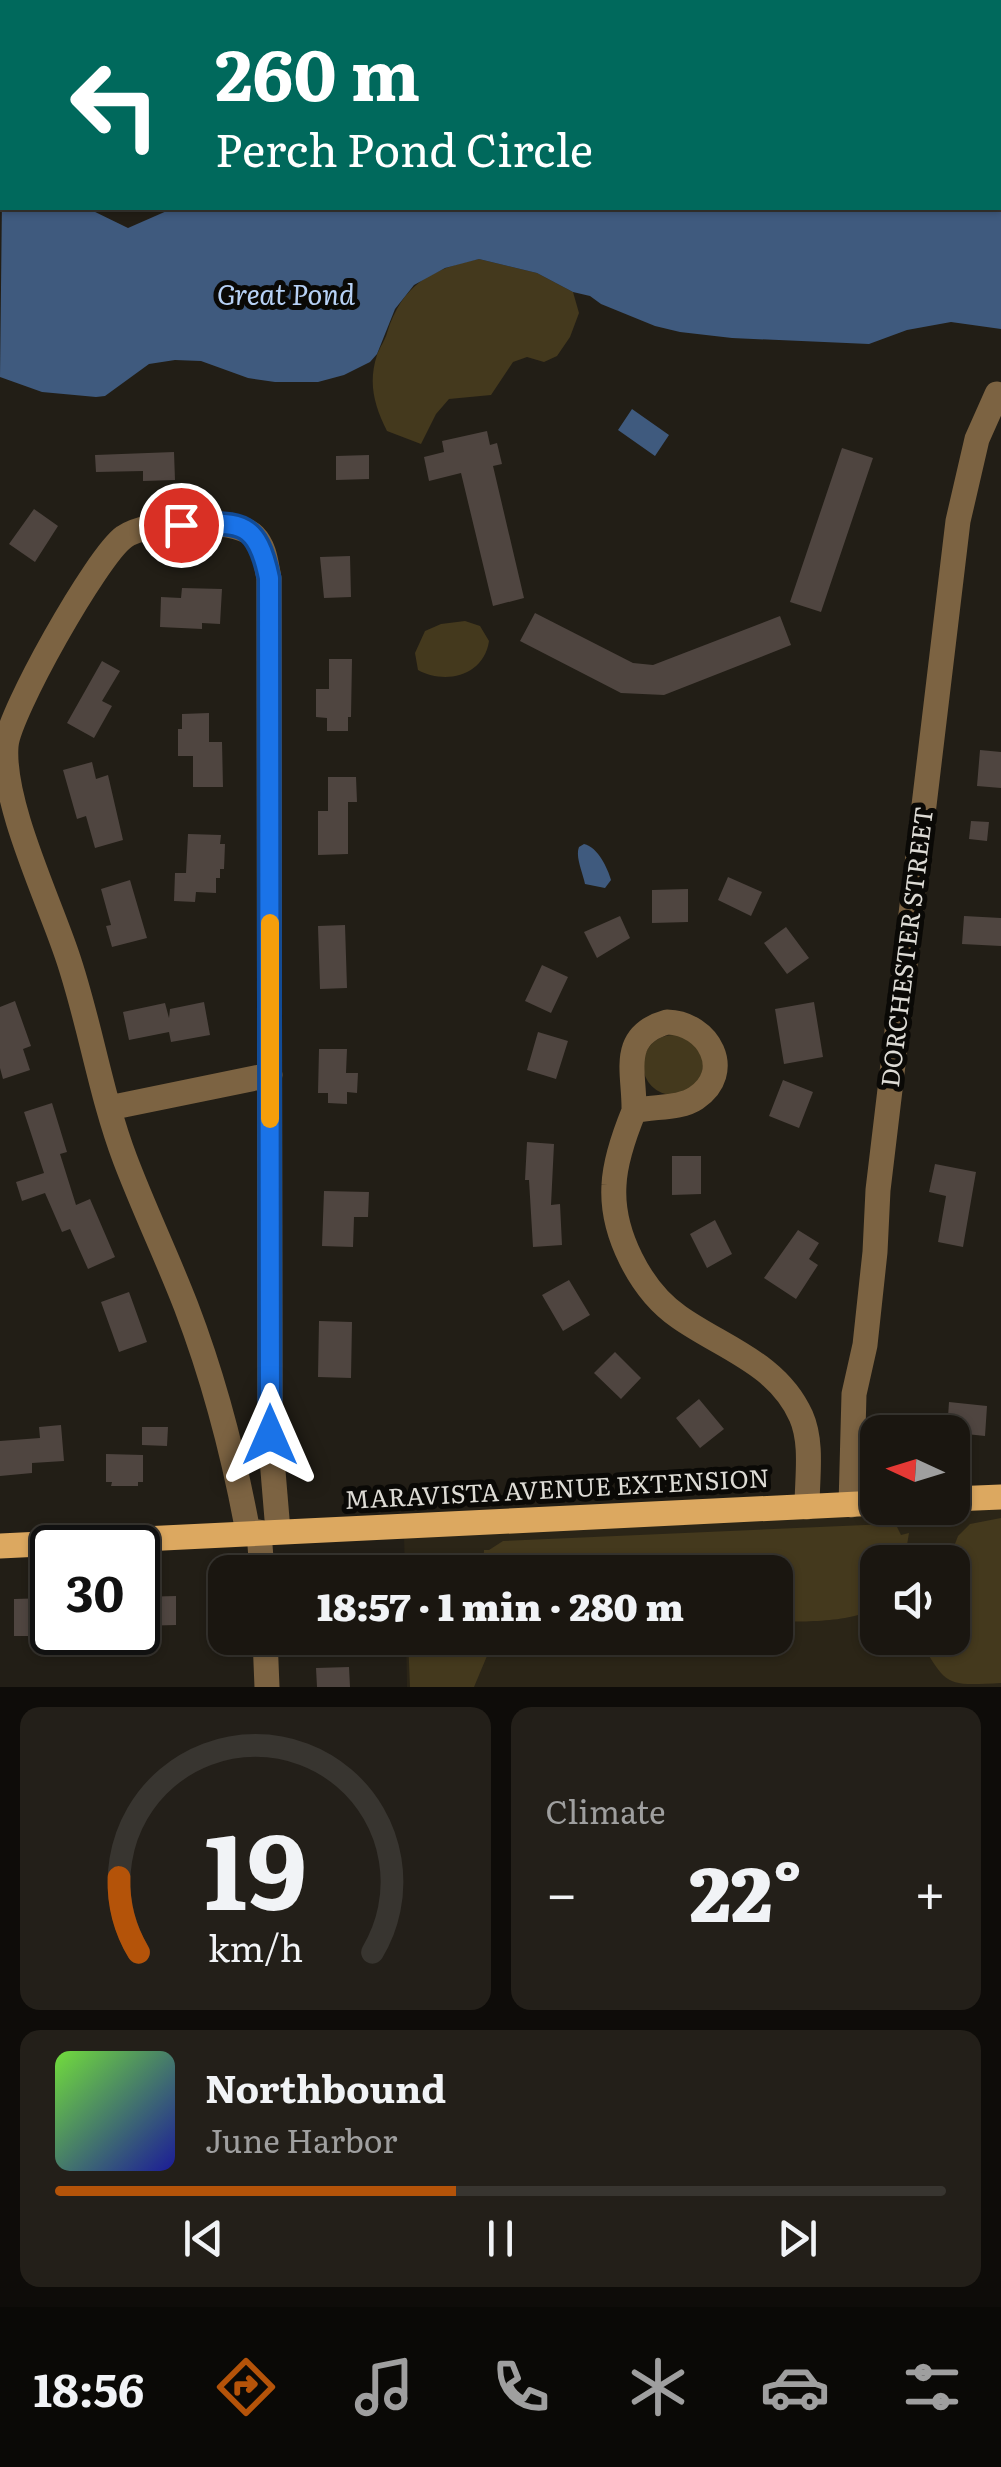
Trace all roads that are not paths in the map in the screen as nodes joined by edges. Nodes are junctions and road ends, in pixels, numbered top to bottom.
1 (996, 394) dead end
2 (270, 1074) junction
3 (109, 1108) junction
4 (634, 1111) dead end
5 (1001, 1496) edge
6 (970, 1498) edge
7 (860, 1504) edge
8 (851, 1505) junction
9 (807, 1507) junction
10 (262, 1532) junction
11 (0, 1546) edge
12 (262, 1555) edge
13 (266, 1655) edge
14 (267, 1687) edge

1 - 8 street, DORCHESTER STREET
2 - 3 street
2 - 3 street
2 - 10 street
3 - 10 street
4 - 9 street
5 - 6 main road
7 - 8 main road, MARAVISTA AVENUE EXTENSION
8 - 9 main road, MARAVISTA AVENUE EXTENSION
9 - 10 main road, MARAVISTA AVENUE EXTENSION
10 - 11 main road, MARAVISTA AVENUE EXTENSION
10 - 12 street
13 - 14 street

